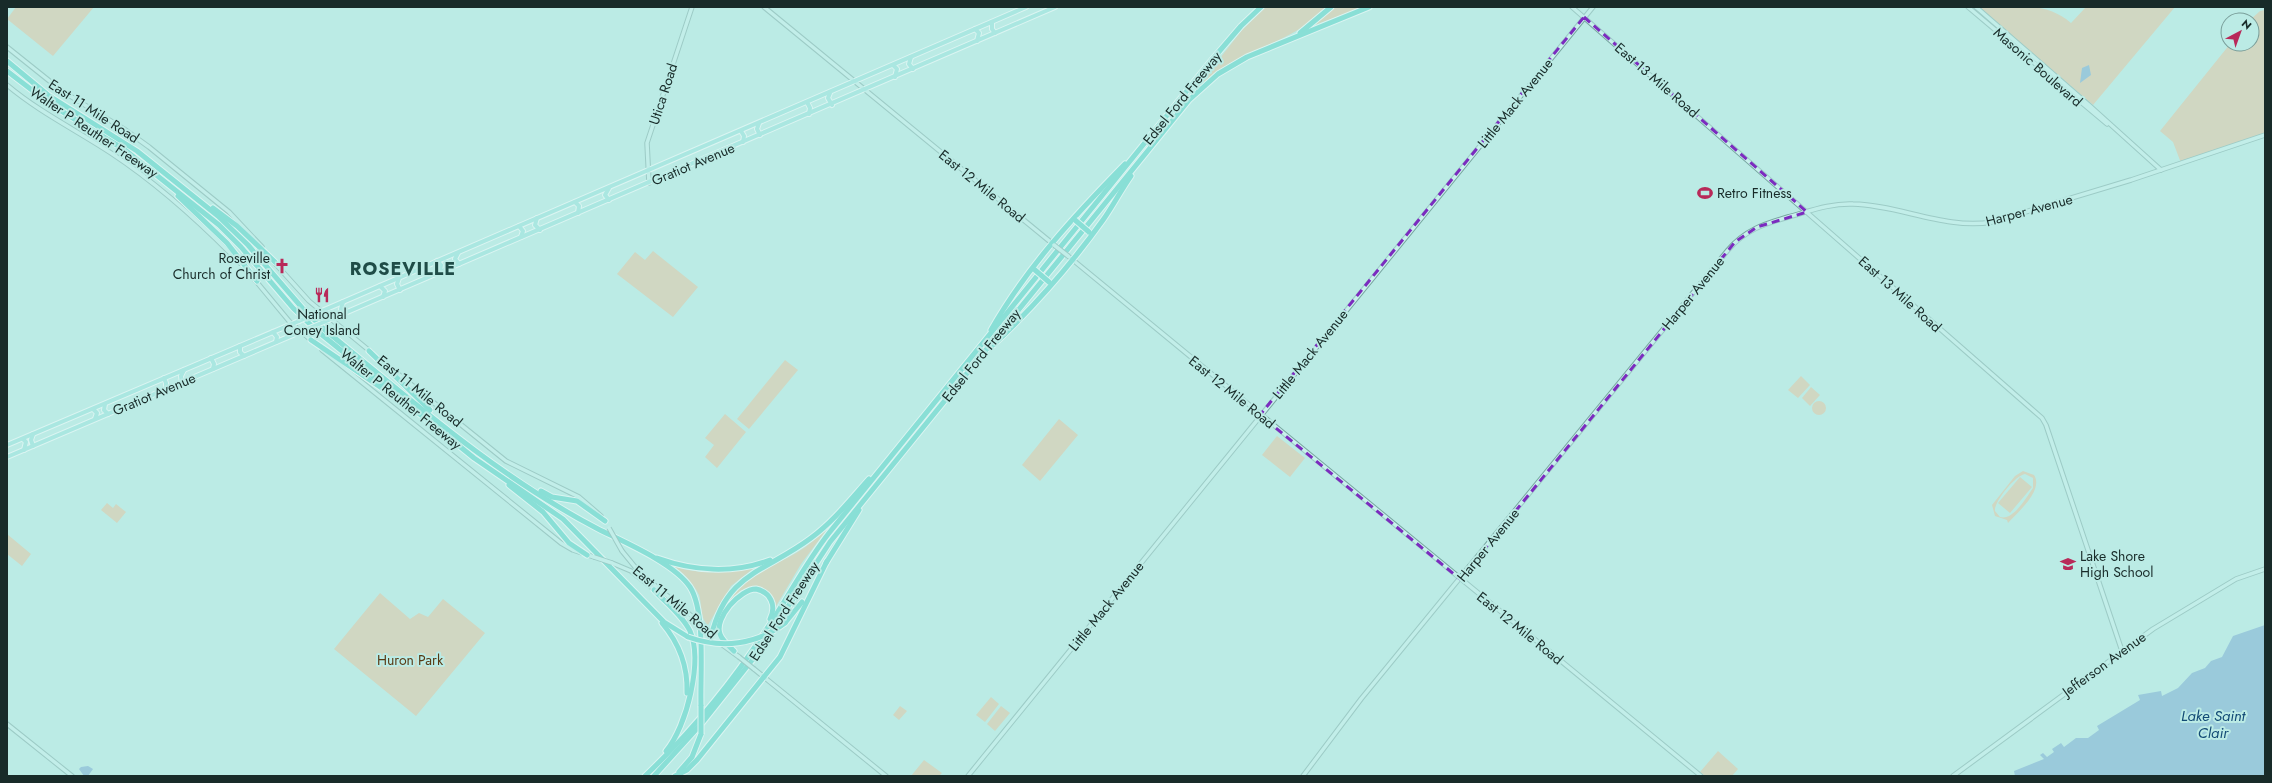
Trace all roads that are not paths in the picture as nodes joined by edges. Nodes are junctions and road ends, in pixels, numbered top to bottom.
1 (692, 7) edge
2 (764, 7) edge
3 (1026, 7) edge
4 (1054, 7) edge
5 (1257, 7) edge
6 (1262, 7) edge
7 (1331, 7) edge
8 (1369, 7) edge
9 (1572, 7) edge
10 (1593, 7) edge
11 (1968, 7) edge
12 (1976, 7) edge
13 (1584, 17) junction
14 (1248, 18) junction
15 (1982, 19) junction
16 (992, 22) junction
17 (1994, 23) junction
18 (976, 29) junction
19 (995, 33) junction
20 (1292, 38) junction
21 (978, 41) junction
22 (2011, 44) junction
23 (2022, 46) junction
24 (7, 47) edge
25 (912, 57) junction
26 (2027, 58) junction
27 (7, 62) edge
28 (893, 65) junction
29 (2046, 68) junction
30 (913, 69) junction
31 (7, 70) edge
32 (895, 76) junction
33 (855, 81) junction
34 (7, 85) edge
35 (865, 90) junction
36 (2074, 91) junction
37 (830, 92) junction
38 (2067, 92) junction
39 (2079, 96) junction
40 (807, 102) junction
41 (2079, 102) junction
42 (832, 105) junction
43 (2090, 106) junction
44 (2088, 110) junction
45 (808, 114) junction
46 (1167, 117) junction
47 (760, 123) junction
48 (2110, 126) junction
49 (741, 131) junction
50 (760, 135) junction
51 (2265, 135) edge
52 (743, 142) junction
53 (1144, 155) junction
54 (142, 164) junction
55 (648, 170) junction
56 (2161, 170) junction
57 (174, 181) junction
58 (649, 183) junction
59 (609, 188) junction
60 (609, 200) junction
61 (575, 202) junction
62 (1807, 212) junction
63 (578, 213) junction
64 (538, 218) junction
65 (1073, 220) junction
66 (519, 226) junction
67 (540, 230) junction
68 (1090, 234) junction
69 (520, 238) junction
70 (1053, 244) junction
71 (459, 252) junction
72 (1073, 260) junction
73 (437, 261) junction
74 (275, 262) junction
75 (459, 264) junction
76 (1034, 268) junction
77 (439, 273) junction
78 (400, 278) junction
79 (257, 281) junction
80 (1051, 282) junction
81 (380, 286) junction
82 (400, 290) junction
83 (383, 297) junction
84 (343, 302) junction
85 (320, 311) junction
86 (345, 313) junction
87 (330, 320) junction
88 (292, 324) junction
89 (273, 332) junction
90 (301, 332) junction
91 (311, 340) junction
92 (276, 342) junction
93 (982, 345) junction
94 (240, 346) junction
95 (369, 351) junction
96 (244, 356) junction
97 (211, 358) junction
98 (978, 360) junction
99 (213, 369) junction
100 (184, 370) junction
101 (164, 378) junction
102 (182, 382) junction
103 (166, 389) junction
104 (105, 404) junction
105 (93, 409) junction
106 (108, 414) junction
107 (1260, 415) junction
108 (95, 419) junction
109 (425, 419) junction
110 (34, 434) junction
111 (23, 439) junction
112 (7, 445) edge
113 (33, 446) junction
114 (472, 448) junction
115 (24, 450) junction
116 (892, 456) junction
117 (7, 457) edge
118 (504, 471) junction
119 (498, 475) junction
120 (863, 501) junction
121 (605, 521) junction
122 (796, 548) junction
123 (645, 553) junction
124 (587, 555) junction
125 (626, 558) junction
126 (827, 561) junction
127 (620, 565) junction
128 (2265, 568) edge
129 (1460, 579) junction
130 (630, 588) junction
131 (654, 590) junction
132 (766, 632) junction
133 (711, 635) junction
134 (734, 651) junction
135 (2122, 651) junction
136 (739, 657) junction
137 (764, 678) junction
138 (685, 712) junction
139 (8, 725) edge
140 (72, 776) edge
141 (644, 776) edge
142 (654, 776) edge
143 (675, 776) edge
144 (886, 776) edge
145 (968, 776) edge
146 (1303, 776) edge
147 (1700, 776) edge
148 (1953, 776) edge

1 - 55 main road, Utica Road
2 - 33 main road, East 12 Mile Road
3 - 16 main road, Gratiot Avenue
4 - 19 main road, Gratiot Avenue
5 - 14 highway
6 - 14 highway, Edsel Ford Freeway
7 - 20 highway
8 - 20 highway, Edsel Ford Freeway
9 - 13 main road, East 13 Mile Road
10 - 13 main road, Little Mack Avenue
11 - 15 main road, Masonic Boulevard
12 - 17 main road, Masonic Boulevard
13 - 62 main road, East 13 Mile Road
13 - 107 main road, Little Mack Avenue
14 - 46 highway, Edsel Ford Freeway
15 - 17 main road
15 - 22 main road, Masonic Boulevard
16 - 18 main road, Gratiot Avenue
16 - 19 main road
17 - 23 main road, Masonic Boulevard
18 - 21 main road
18 - 25 main road, Gratiot Avenue
19 - 21 main road, Gratiot Avenue
20 - 53 highway, Edsel Ford Freeway
21 - 30 main road, Gratiot Avenue
22 - 23 main road
22 - 26 main road, Masonic Boulevard
23 - 29 main road, Masonic Boulevard
24 - 74 main road, East 11 Mile Road
25 - 28 main road, Gratiot Avenue
25 - 30 main road
26 - 29 main road
26 - 38 main road, Masonic Boulevard
27 - 57 highway, Walter P Reuther Freeway
28 - 32 main road
28 - 33 main road, Gratiot Avenue
29 - 36 main road, Masonic Boulevard
30 - 32 main road, Gratiot Avenue
31 - 54 highway, Walter P Reuther Freeway
32 - 35 main road, Gratiot Avenue
33 - 35 main road, East 12 Mile Road
33 - 37 main road, Gratiot Avenue
34 - 79 main road, East 11 Mile Road
35 - 42 main road, Gratiot Avenue
35 - 70 main road, East 12 Mile Road
36 - 38 main road
36 - 39 main road, Masonic Boulevard
37 - 40 main road, Gratiot Avenue
37 - 42 main road
38 - 41 main road, Masonic Boulevard
39 - 41 main road
39 - 43 main road, Masonic Boulevard
40 - 45 main road
40 - 47 main road, Gratiot Avenue
41 - 44 main road, Masonic Boulevard
42 - 45 main road, Gratiot Avenue
43 - 44 main road
43 - 48 main road, Masonic Boulevard
44 - 48 main road, Masonic Boulevard
45 - 50 main road, Gratiot Avenue
46 - 65 highway
46 - 93 highway, Edsel Ford Freeway
47 - 49 main road, Gratiot Avenue
47 - 50 main road
48 - 56 main road, Masonic Boulevard
49 - 52 main road
49 - 55 main road, Gratiot Avenue
50 - 52 main road, Gratiot Avenue
51 - 56 main road, Harper Avenue
52 - 58 main road, Gratiot Avenue
53 - 68 highway
53 - 98 highway, Edsel Ford Freeway
54 - 79 highway
54 - 109 highway, Walter P Reuther Freeway
55 - 58 main road, Utica Road
55 - 59 main road, Gratiot Avenue
56 - 62 main road, Harper Avenue
57 - 74 highway
57 - 114 highway, Walter P Reuther Freeway
58 - 60 main road, Gratiot Avenue
59 - 60 main road
59 - 61 main road, Gratiot Avenue
60 - 63 main road, Gratiot Avenue
61 - 63 main road
61 - 64 main road, Gratiot Avenue
62 - 129 main road, Harper Avenue
62 - 135 main road, East 13 Mile Road
63 - 67 main road, Gratiot Avenue
64 - 66 main road, Gratiot Avenue
64 - 67 main road
65 - 68 highway, bridge
65 - 70 highway
66 - 69 main road
66 - 71 main road, Gratiot Avenue
67 - 69 main road, Gratiot Avenue
68 - 72 highway
69 - 75 main road, Gratiot Avenue
70 - 72 main road, East 12 Mile Road, bridge
70 - 76 highway
71 - 73 main road, Gratiot Avenue
71 - 75 main road
72 - 80 highway
72 - 107 main road, East 12 Mile Road
73 - 77 main road
73 - 78 main road, Gratiot Avenue
74 - 85 main road, East 11 Mile Road
75 - 77 main road, Gratiot Avenue
76 - 80 highway, bridge
76 - 93 highway
77 - 82 main road, Gratiot Avenue
78 - 81 main road, Gratiot Avenue
78 - 82 main road
79 - 88 main road, East 11 Mile Road
80 - 98 highway
81 - 83 main road
81 - 84 main road, Gratiot Avenue
82 - 83 main road, Gratiot Avenue
83 - 86 main road, Gratiot Avenue
84 - 85 main road, Gratiot Avenue
84 - 86 main road
85 - 87 main road, East 11 Mile Road
85 - 88 main road, Gratiot Avenue, bridge
86 - 87 main road, Gratiot Avenue
87 - 90 main road, Gratiot Avenue, bridge
87 - 95 main road, East 11 Mile Road
88 - 89 main road, Gratiot Avenue
88 - 90 main road, East 11 Mile Road
89 - 92 main road
89 - 94 main road, Gratiot Avenue
90 - 91 main road, East 11 Mile Road
90 - 92 main road, Gratiot Avenue
91 - 109 highway
91 - 124 main road, East 11 Mile Road
92 - 96 main road, Gratiot Avenue
93 - 116 highway, Edsel Ford Freeway
94 - 96 main road
94 - 97 main road, Gratiot Avenue
95 - 114 highway
95 - 121 main road, East 11 Mile Road
96 - 99 main road, Gratiot Avenue
97 - 99 main road
97 - 100 main road, Gratiot Avenue
98 - 120 highway, Edsel Ford Freeway
99 - 102 main road, Gratiot Avenue
100 - 101 main road, Gratiot Avenue
100 - 102 main road
101 - 103 main road
101 - 104 main road, Gratiot Avenue
102 - 103 main road, Gratiot Avenue
103 - 106 main road, Gratiot Avenue
104 - 105 main road, Gratiot Avenue
104 - 106 main road
105 - 108 main road
105 - 110 main road, Gratiot Avenue
106 - 108 main road, Gratiot Avenue
107 - 129 main road, East 12 Mile Road
107 - 145 main road, Little Mack Avenue
108 - 113 main road, Gratiot Avenue
109 - 119 highway, Walter P Reuther Freeway
110 - 111 main road, Gratiot Avenue
110 - 113 main road
111 - 112 main road, Gratiot Avenue
111 - 115 main road
113 - 115 main road, Gratiot Avenue
114 - 118 highway, Walter P Reuther Freeway
115 - 117 main road, Gratiot Avenue
116 - 122 highway
116 - 132 highway, Edsel Ford Freeway
118 - 121 highway
118 - 123 highway, Walter P Reuther Freeway
119 - 124 highway
119 - 130 highway, Walter P Reuther Freeway
120 - 126 highway
120 - 142 highway, Edsel Ford Freeway
121 - 125 main road, East 11 Mile Road, bridge
122 - 123 highway
122 - 133 highway
123 - 143 highway, bridge
124 - 127 main road, East 11 Mile Road, bridge
125 - 127 main road
125 - 133 main road, East 11 Mile Road, bridge
126 - 130 highway, bridge
126 - 137 highway
127 - 131 main road, East 11 Mile Road
128 - 135 main road, Jefferson Avenue
129 - 146 main road, Harper Avenue
129 - 147 main road, East 12 Mile Road
130 - 138 highway
131 - 133 main road, East 11 Mile Road, bridge
131 - 138 highway
132 - 134 highway
132 - 141 highway, Edsel Ford Freeway
133 - 134 main road, East 11 Mile Road
133 - 136 main road, East 11 Mile Road
134 - 136 main road, East 11 Mile Road
135 - 148 main road, Jefferson Avenue
136 - 137 main road, East 11 Mile Road, bridge
137 - 143 highway
137 - 144 main road, East 11 Mile Road
138 - 141 highway
139 - 140 main road

